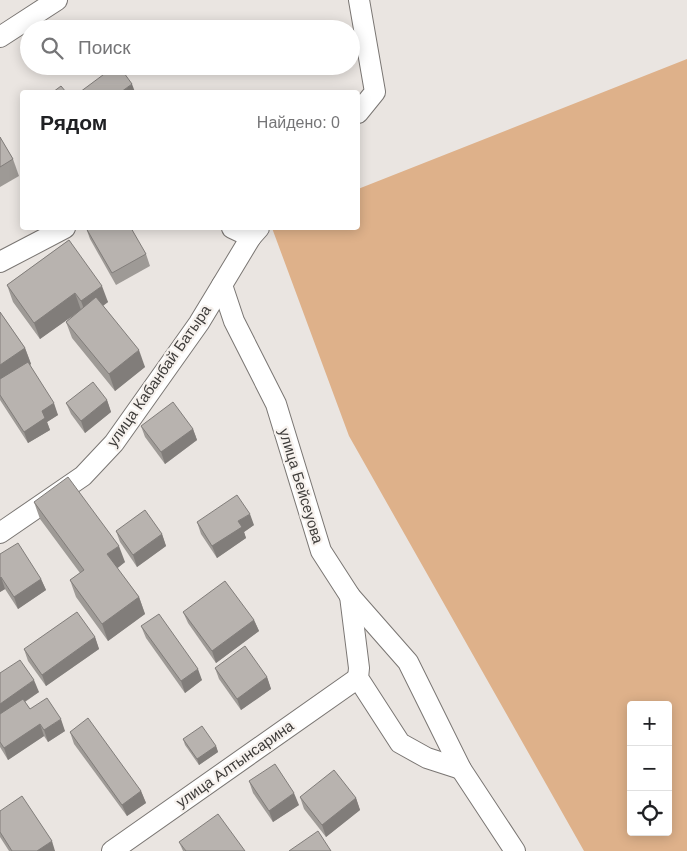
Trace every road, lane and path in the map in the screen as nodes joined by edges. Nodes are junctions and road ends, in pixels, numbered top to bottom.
1 (57, 0) edge
2 (360, 0) edge
3 (26, 20) edge
4 (20, 24) edge
5 (0, 37) edge
6 (360, 111) edge
7 (60, 230) edge
8 (255, 232) edge
9 (0, 262) edge
10 (222, 284) junction
11 (0, 533) edge
12 (350, 596) junction
13 (358, 678) junction
14 (461, 768) junction
15 (112, 851) edge
16 (515, 851) edge

1 - 3 street
2 - 6 street
4 - 5 street
7 - 9 street
8 - 10 street, улица Кабанбай Батыра
10 - 11 street, улица Кабанбай Батыра
10 - 12 street, улица Бейсеуова
12 - 13 street
12 - 14 street, улица Бейсеуова
13 - 14 street
13 - 15 street, улица Алтынсарина
14 - 16 street, улица Бейсеуова

